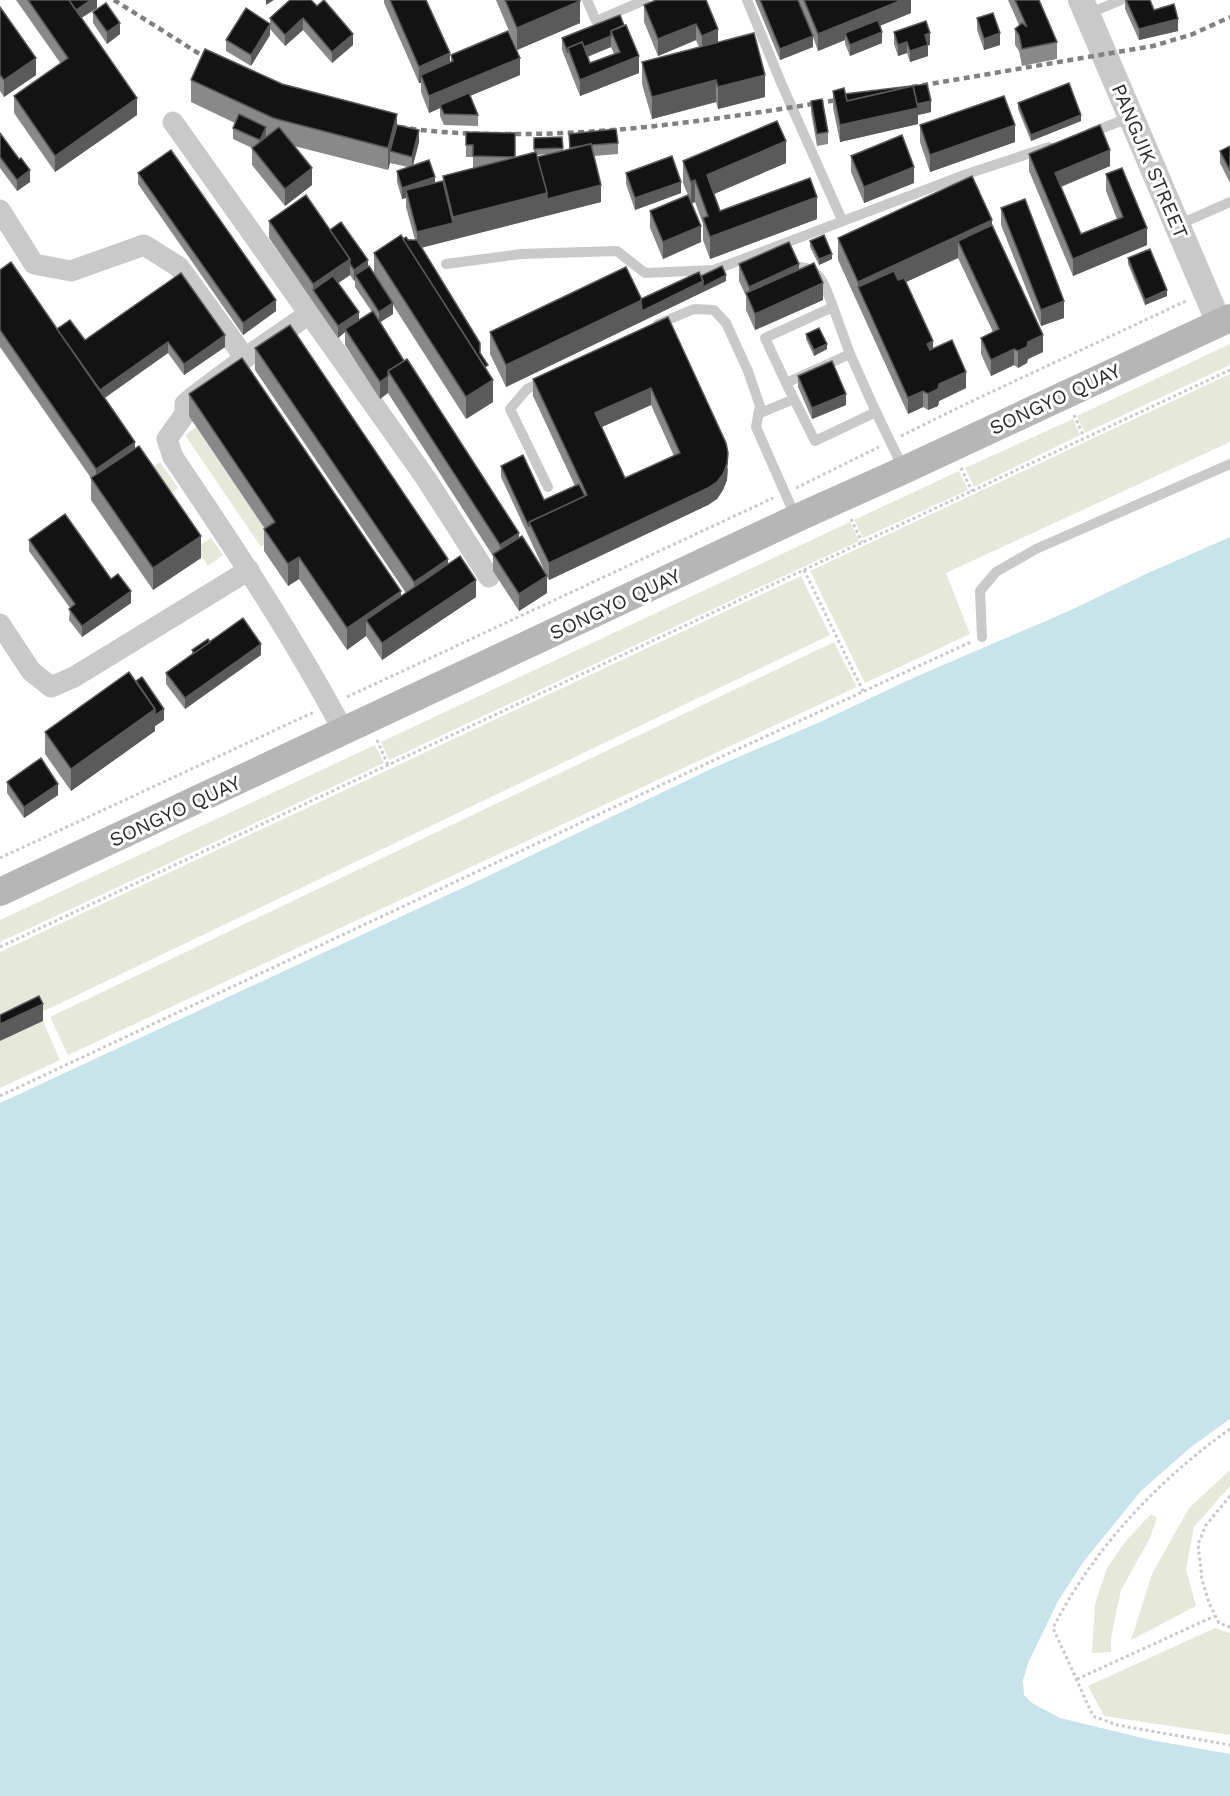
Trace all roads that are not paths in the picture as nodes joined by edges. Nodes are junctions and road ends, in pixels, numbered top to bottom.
1 (587, 0) edge
2 (645, 0) edge
3 (747, 0) edge
4 (1120, 0) edge
5 (1085, 7) edge
6 (1131, 116) junction
7 (173, 122) dead end
8 (1083, 135) edge
9 (1062, 142) edge
10 (1230, 202) edge
11 (0, 210) edge
12 (842, 220) junction
13 (1178, 226) junction
14 (446, 264) dead end
15 (797, 267) edge
16 (833, 308) junction
17 (309, 314) junction
18 (1224, 320) edge
19 (651, 328) edge
20 (850, 354) junction
21 (245, 358) junction
22 (558, 374) edge
23 (786, 382) junction
24 (794, 399) junction
25 (876, 412) junction
26 (758, 414) junction
27 (1230, 464) edge
28 (904, 470) junction
29 (548, 487) dead end
30 (791, 505) junction
31 (249, 570) junction
32 (489, 577) dead end
33 (0, 624) edge
34 (982, 636) road end
35 (344, 732) junction
36 (0, 892) edge

1 - 2 lane
3 - 12 lane
4 - 5 lane
5 - 6 street, PANGJIK STREET
6 - 8 lane
6 - 13 street, PANGJIK STREET
7 - 17 street
9 - 12 lane
10 - 13 lane
11 - 21 street
12 - 14 lane
13 - 18 street, PANGJIK STREET
15 - 16 lane
16 - 20 lane
16 - 23 lane
17 - 21 street
17 - 32 street
18 - 28 main road, SONGYO QUAY
19 - 26 lane
20 - 23 lane
20 - 25 lane
21 - 31 street
22 - 29 lane
23 - 24 lane
24 - 25 lane
24 - 26 lane
25 - 28 lane
26 - 30 lane
27 - 34 lane
28 - 30 main road, SONGYO QUAY
30 - 35 main road, SONGYO QUAY
31 - 33 street
31 - 35 street
35 - 36 main road, SONGYO QUAY

